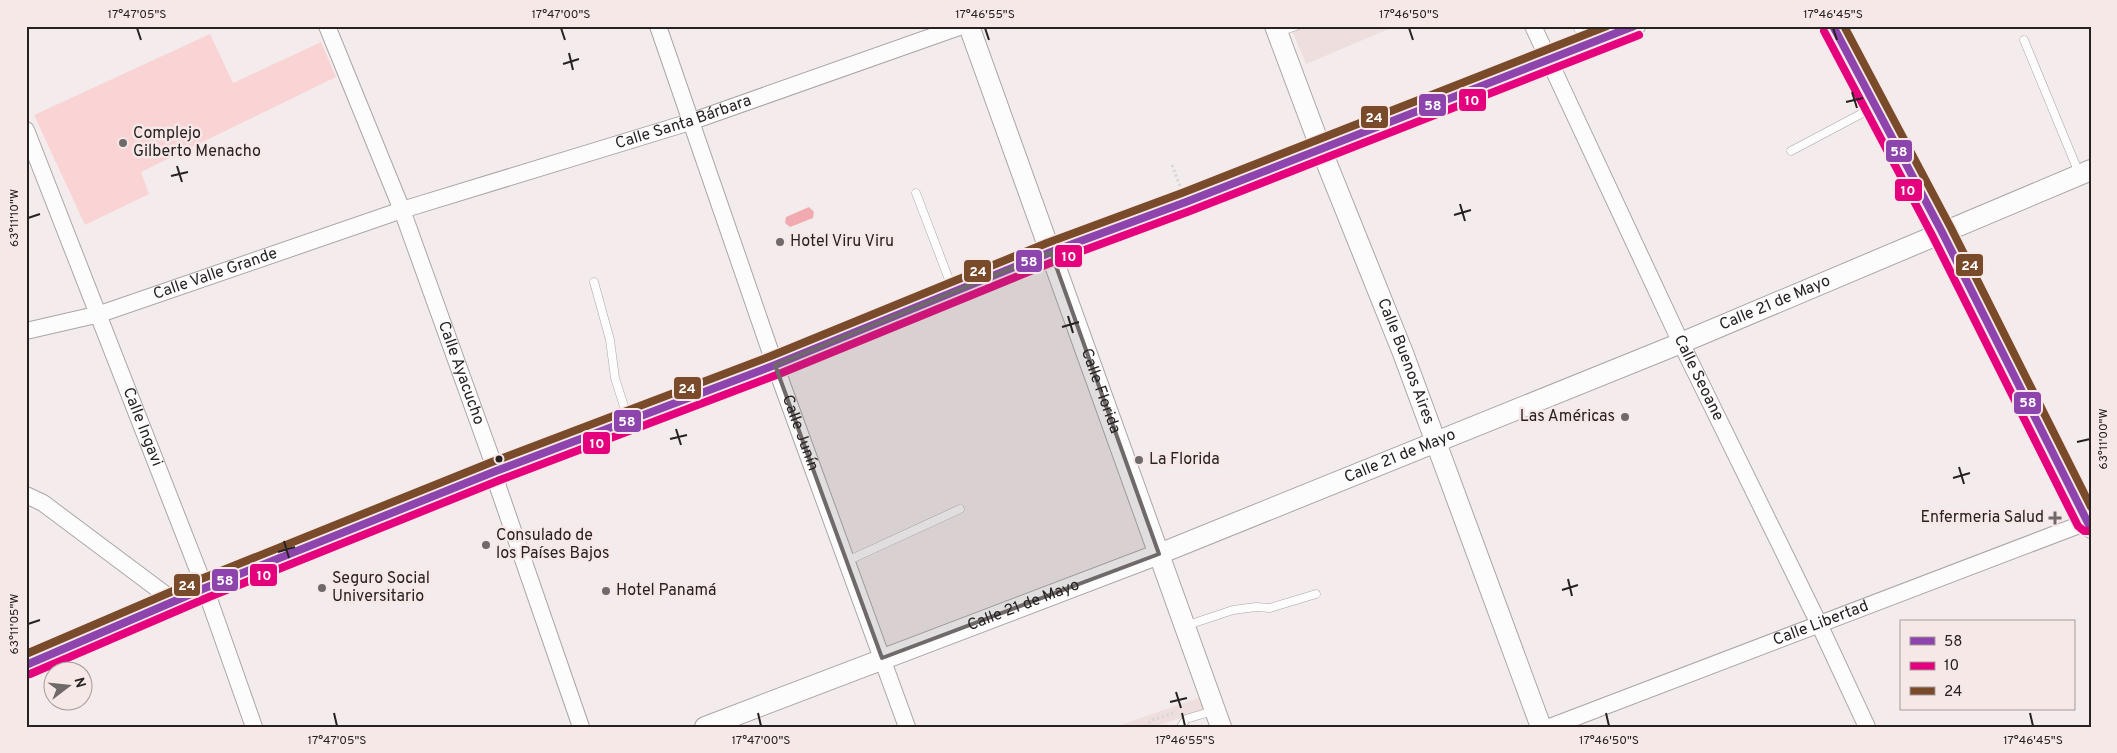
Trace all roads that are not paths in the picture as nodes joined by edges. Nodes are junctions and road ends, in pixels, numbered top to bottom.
1 (327, 26) edge
2 (658, 26) edge
3 (962, 26) edge
4 (969, 26) edge
5 (1533, 26) edge
6 (1578, 26) edge
7 (1635, 26) edge
8 (1833, 26) edge
9 (1283, 28) edge
10 (2024, 40) dead end
11 (1586, 46) junction
12 (1550, 60) junction
13 (1876, 106) junction
14 (690, 122) junction
15 (26, 130) edge
16 (1321, 149) junction
17 (1791, 150) dead end
18 (2085, 172) edge
19 (916, 192) dead end
20 (402, 210) junction
21 (1942, 232) junction
22 (1051, 252) junction
23 (594, 282) dead end
24 (954, 292) junction
25 (100, 314) junction
26 (26, 330) edge
27 (1681, 343) junction
28 (775, 365) junction
29 (629, 421) junction
30 (1436, 441) junction
31 (496, 471) junction
32 (26, 495) edge
33 (960, 509) dead end
34 (2089, 524) edge
35 (1159, 554) junction
36 (847, 562) junction
37 (205, 588) junction
38 (1316, 594) dead end
39 (174, 601) junction
40 (1819, 624) junction
41 (1185, 626) junction
42 (882, 658) junction
43 (26, 665) edge
44 (1218, 718) edge
45 (254, 727) edge
46 (580, 727) edge
47 (705, 727) edge
48 (907, 727) edge
49 (1181, 727) edge
50 (1541, 727) edge
51 (1550, 727) edge
52 (1867, 727) edge

1 - 20 street, Calle Ayacucho
2 - 14 street, Calle Junín
3 - 14 street, Calle Santa Bárbara
4 - 22 street, Calle Florida
5 - 12 street, Calle Seoane
6 - 11 lane
7 - 11 street
8 - 13 street
9 - 16 street, Calle Buenos Aires
10 - 18 lane
11 - 12 street
12 - 16 street
12 - 27 street, Calle Seoane
13 - 17 lane
13 - 21 street
14 - 20 street, Calle Santa Bárbara
14 - 28 street, Calle Junín
15 - 25 street, Calle Ingavi
16 - 22 street
16 - 30 street, Calle Buenos Aires
18 - 21 street, Calle 21 de Mayo
19 - 24 lane
20 - 25 street, Calle Valle Grande
20 - 31 street, Calle Ayacucho
21 - 27 street, Calle 21 de Mayo
21 - 34 street
22 - 24 street
22 - 35 street, Calle Florida
23 - 29 lane
24 - 28 street
25 - 26 street, Calle Valle Grande
25 - 37 street, Calle Ingavi
27 - 30 street, Calle 21 de Mayo
27 - 40 street, Calle Seoane
28 - 29 street
28 - 36 street, Calle Junín
29 - 31 street
30 - 35 street, Calle 21 de Mayo
30 - 50 street, Calle Buenos Aires
31 - 37 street
31 - 46 street, Calle Ayacucho
32 - 39 street
33 - 36 lane
34 - 40 street, Calle Libertad
35 - 41 street, Calle Florida
35 - 42 street, Calle 21 de Mayo
36 - 42 street, Calle Junín
37 - 39 street
37 - 45 street, Calle Ingavi
38 - 41 lane
39 - 43 street
40 - 51 street, Calle Libertad
40 - 52 street, Calle Seoane
41 - 44 street, Calle Florida
42 - 47 street, Calle 21 de Mayo
42 - 48 street, Calle Junín
44 - 49 lane

